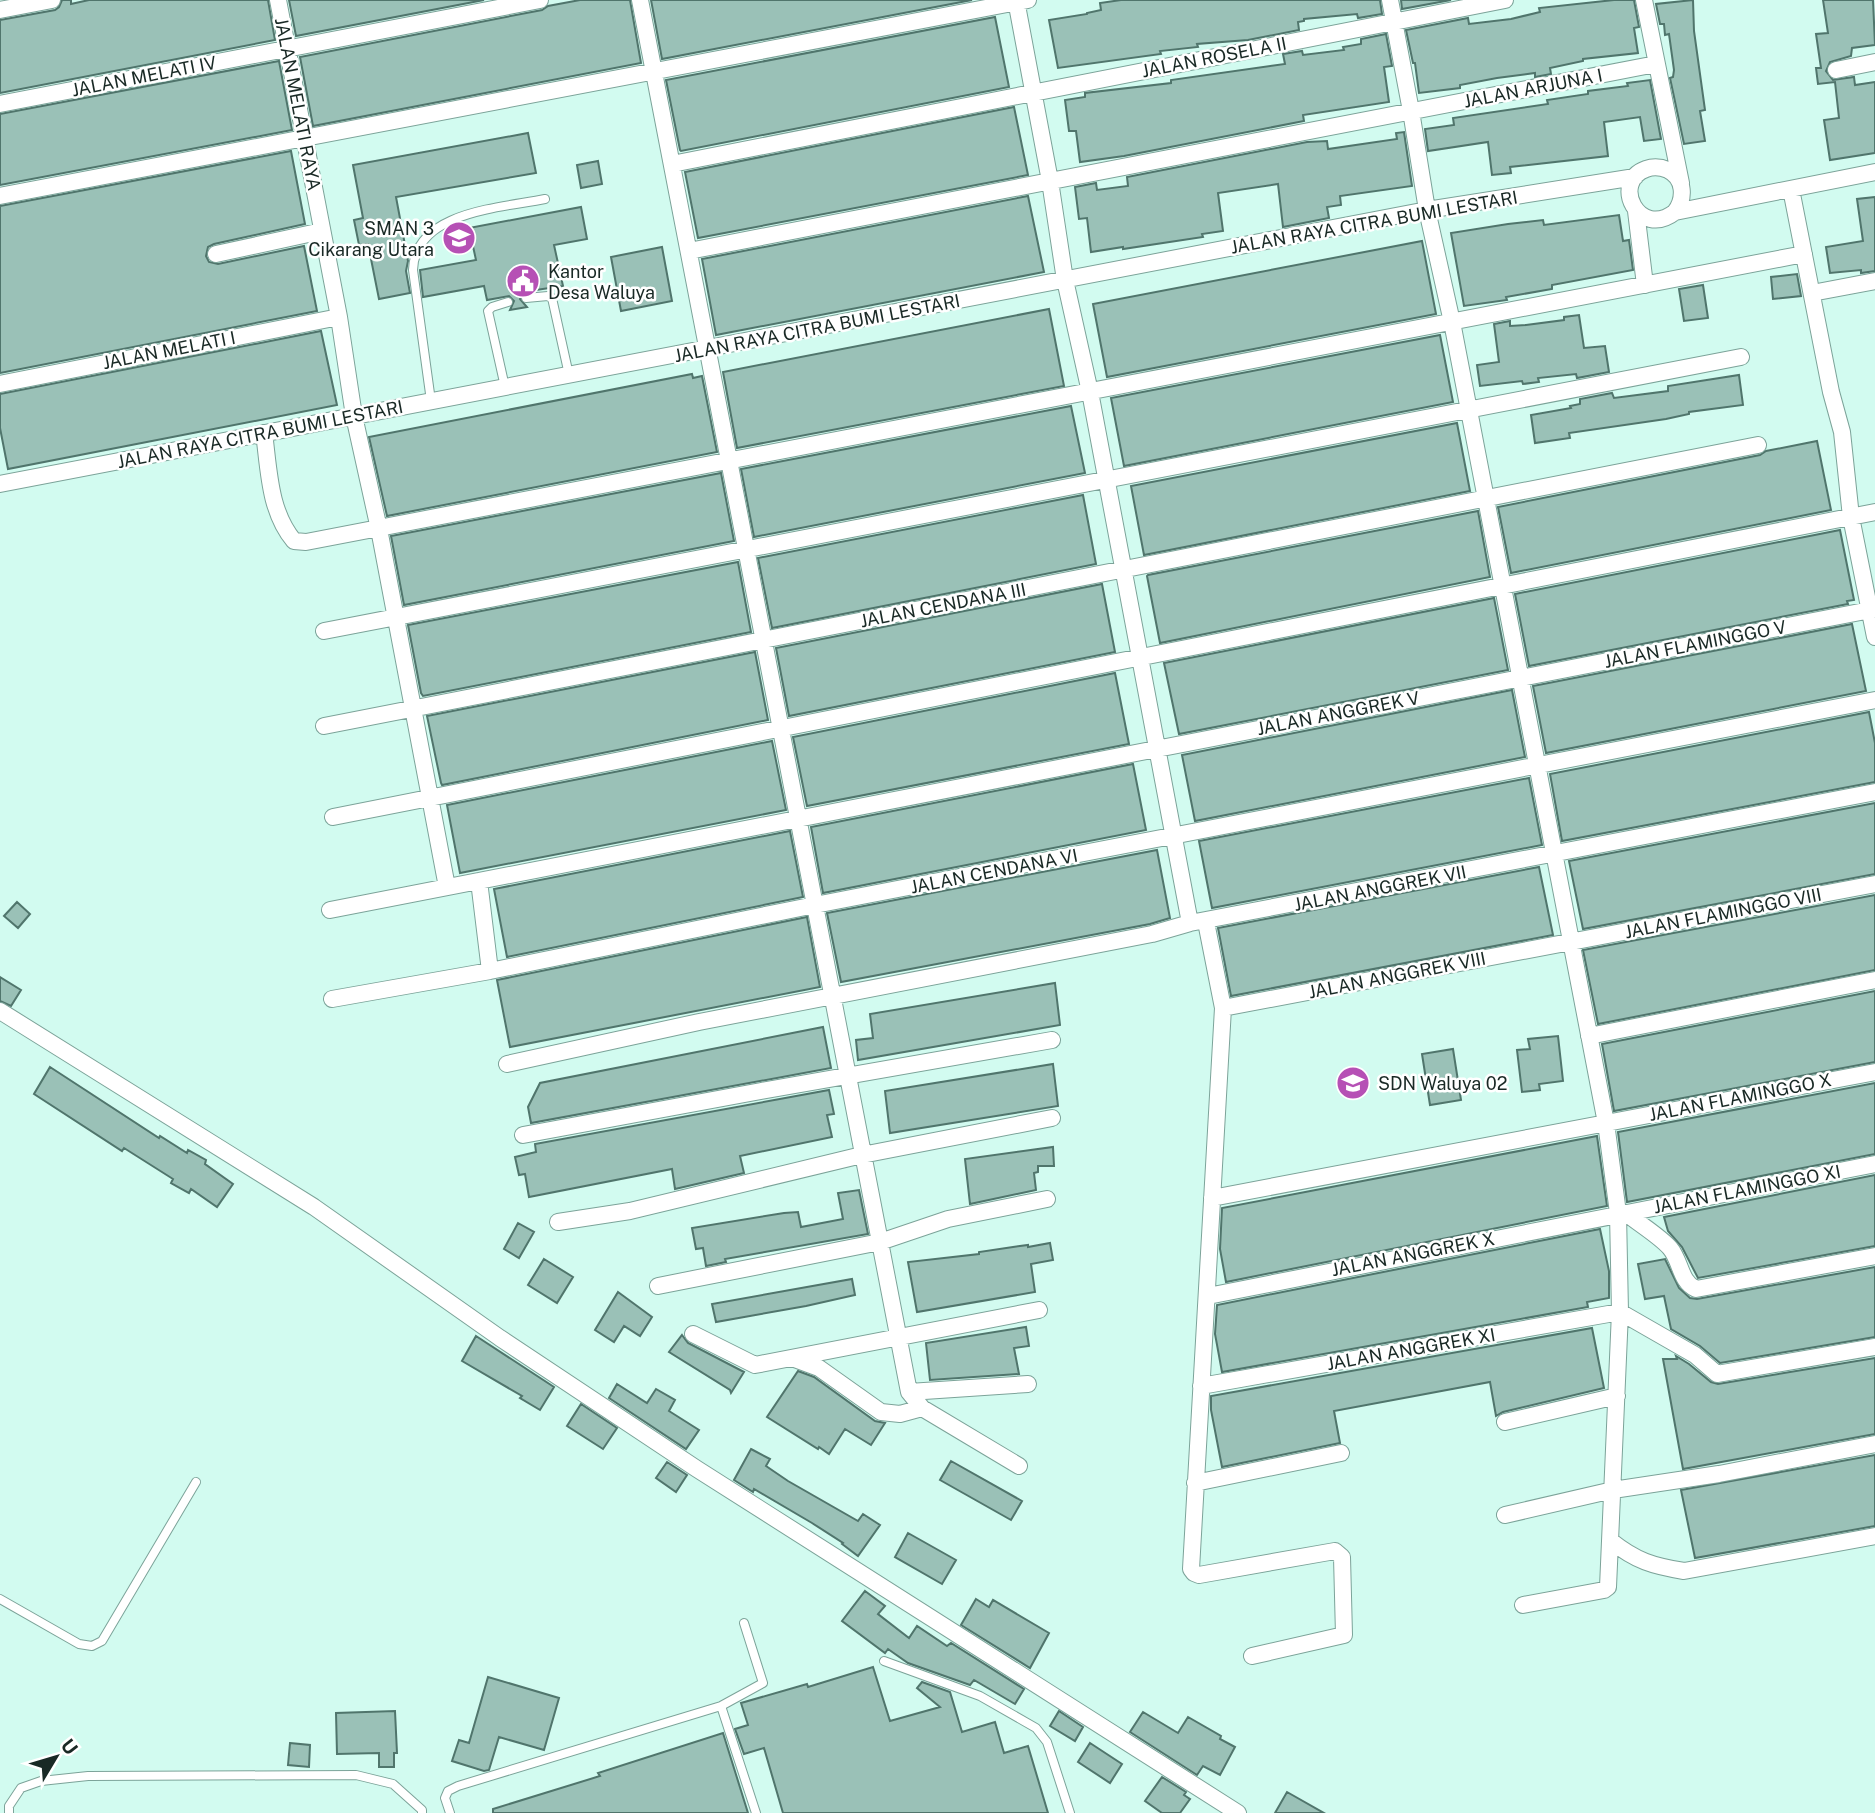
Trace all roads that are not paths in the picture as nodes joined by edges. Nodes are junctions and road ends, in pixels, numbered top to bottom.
1 (52, 0) edge
2 (278, 0) edge
3 (540, 0) edge
4 (640, 0) edge
5 (1390, 0) edge
6 (1505, 0) edge
7 (1644, 0) edge
8 (1020, 1) edge
9 (0, 10) edge
10 (1394, 22) junction
11 (288, 49) junction
12 (1875, 62) edge
13 (1656, 64) junction
14 (1836, 70) dead end
15 (654, 71) junction
16 (1034, 93) junction
17 (0, 104) edge
18 (1411, 111) junction
19 (304, 138) junction
20 (672, 164) junction
21 (1875, 172) edge
22 (1635, 177) junction
23 (1050, 181) junction
24 (1681, 187) junction
25 (1791, 188) junction
26 (0, 196) edge
27 (545, 199) dead end
28 (1427, 210) junction
29 (1636, 211) junction
30 (1675, 212) junction
31 (322, 231) junction
32 (689, 251) junction
33 (216, 254) dead end
34 (1804, 254) junction
35 (1065, 279) junction
36 (1875, 281) edge
37 (1645, 285) junction
38 (1812, 293) junction
39 (526, 299) dead end
40 (508, 302) dead end
41 (339, 317) junction
42 (1451, 321) junction
43 (709, 349) junction
44 (1741, 356) dead end
45 (569, 375) junction
46 (0, 384) edge
47 (505, 387) junction
48 (1090, 392) junction
49 (431, 401) junction
50 (1469, 409) junction
51 (354, 416) junction
52 (264, 433) junction
53 (1758, 445) dead end
54 (729, 461) junction
55 (0, 478) edge
56 (1106, 480) junction
57 (0, 483) edge
58 (1486, 499) junction
59 (1875, 512) edge
60 (1851, 517) junction
61 (379, 529) junction
62 (746, 550) junction
63 (1123, 570) junction
64 (1502, 586) junction
65 (1872, 609) edge
66 (396, 617) junction
67 (324, 631) dead end
68 (1875, 637) edge
69 (764, 640) junction
70 (1140, 658) junction
71 (1520, 678) junction
72 (1875, 700) edge
73 (413, 709) junction
74 (324, 726) dead end
75 (780, 729) junction
76 (1157, 749) junction
77 (1537, 765) junction
78 (1875, 792) edge
79 (430, 797) junction
80 (333, 817) dead end
81 (798, 818) junction
82 (1173, 836) junction
83 (1554, 853) junction
84 (479, 881) junction
85 (1875, 884) edge
86 (447, 887) junction
87 (815, 905) junction
88 (330, 910) dead end
89 (1198, 923) junction
90 (1571, 942) junction
91 (490, 971) junction
92 (1875, 980) edge
93 (832, 997) junction
94 (332, 999) dead end
95 (1223, 1009) junction
96 (0, 1011) edge
97 (1589, 1036) junction
98 (1052, 1040) dead end
99 (507, 1064) dead end
100 (1875, 1072) edge
101 (848, 1077) junction
102 (1052, 1118) dead end
103 (1606, 1123) junction
104 (523, 1135) dead end
105 (862, 1155) junction
106 (1875, 1164) edge
107 (1212, 1198) junction
108 (1047, 1199) dead end
109 (1622, 1213) junction
110 (558, 1222) dead end
111 (880, 1242) junction
112 (1875, 1256) edge
113 (658, 1286) dead end
114 (1208, 1296) junction
115 (1039, 1310) dead end
116 (1620, 1312) junction
117 (693, 1334) dead end
118 (899, 1336) junction
119 (1875, 1346) edge
120 (792, 1358) junction
121 (1028, 1384) dead end
122 (1201, 1385) junction
123 (909, 1392) junction
124 (1617, 1396) junction
125 (922, 1408) junction
126 (1505, 1422) dead end
127 (1875, 1444) edge
128 (1341, 1453) dead end
129 (1019, 1466) dead end
130 (196, 1482) dead end
131 (1195, 1483) junction
132 (1613, 1490) junction
133 (1505, 1515) dead end
134 (1875, 1536) edge
135 (1611, 1541) junction
136 (0, 1600) edge
137 (1523, 1605) dead end
138 (744, 1623) dead end
139 (1252, 1656) dead end
140 (884, 1661) dead end
141 (720, 1706) junction
142 (9, 1813) edge
143 (422, 1813) edge
144 (450, 1813) edge
145 (756, 1813) edge
146 (1070, 1813) edge
147 (1238, 1813) edge

1 - 9 street
2 - 11 street, JALAN MELATI RAYA
3 - 11 street, JALAN MELATI IV
4 - 15 street
5 - 10 street
6 - 10 street, JALAN ROSELA II
7 - 13 street
8 - 15 street
8 - 16 street
10 - 16 street, JALAN ROSELA II
10 - 18 street
11 - 17 street, JALAN MELATI IV
11 - 19 street, JALAN MELATI RAYA
12 - 14 street
13 - 18 street, JALAN ARJUNA I
13 - 24 street
15 - 19 street
15 - 20 street
16 - 20 street, JALAN ROSELA II
16 - 23 street
18 - 23 street, JALAN ARJUNA I
18 - 28 street
19 - 26 street
19 - 31 street, JALAN MELATI RAYA
20 - 32 street
21 - 25 street
22 - 24 street
22 - 28 street, JALAN RAYA CITRA BUMI LESTARI
22 - 29 street
23 - 32 street, JALAN ARJUNA I
23 - 35 street
24 - 30 street
25 - 30 street
25 - 34 street
27 - 49 lane
28 - 35 street, JALAN RAYA CITRA BUMI LESTARI
28 - 42 street
29 - 30 street
29 - 37 street
31 - 33 street
31 - 41 street, JALAN MELATI RAYA
32 - 43 street
34 - 37 street
34 - 38 street
35 - 43 street, JALAN RAYA CITRA BUMI LESTARI
35 - 48 street
36 - 38 street
37 - 42 street
38 - 60 street
39 - 45 lane
40 - 47 lane
41 - 46 street, JALAN MELATI I
41 - 51 street, JALAN MELATI RAYA
42 - 48 street
42 - 50 street
43 - 45 street, JALAN RAYA CITRA BUMI LESTARI
43 - 54 street
44 - 50 street
45 - 47 street, JALAN RAYA CITRA BUMI LESTARI
47 - 49 street, JALAN RAYA CITRA BUMI LESTARI
48 - 54 street
48 - 56 street
49 - 51 street, JALAN RAYA CITRA BUMI LESTARI
50 - 56 street
50 - 58 street
51 - 52 street, JALAN RAYA CITRA BUMI LESTARI
51 - 61 street, JALAN MELATI RAYA
52 - 57 street, JALAN RAYA CITRA BUMI LESTARI
52 - 61 street
53 - 58 street, JALAN CENDANA III
54 - 61 street
54 - 62 street
55 - 57 street
56 - 62 street
56 - 63 street
58 - 63 street, JALAN CENDANA III
58 - 64 street
59 - 60 street
60 - 64 street
60 - 65 street
61 - 66 street, JALAN MELATI RAYA
62 - 66 street
62 - 69 street
63 - 69 street, JALAN CENDANA III
63 - 70 street
64 - 70 street
64 - 71 street
65 - 68 street
65 - 71 street, JALAN FLAMINGGO V
66 - 67 street
66 - 73 street, JALAN MELATI RAYA
69 - 73 street, JALAN CENDANA III
69 - 75 street
70 - 75 street
70 - 76 street
71 - 76 street, JALAN ANGGREK V
71 - 77 street
72 - 77 street, JALAN CENDANA VI
73 - 74 street, JALAN CENDANA III
73 - 79 street, JALAN MELATI RAYA
75 - 79 street
75 - 81 street
76 - 81 street, JALAN ANGGREK V
76 - 82 street
77 - 82 street, JALAN CENDANA VI
77 - 83 street
78 - 83 street, JALAN ANGGREK VII
79 - 80 street
79 - 86 street, JALAN MELATI RAYA
81 - 84 street, JALAN ANGGREK V
81 - 87 street
82 - 87 street, JALAN CENDANA VI
82 - 89 street
83 - 89 street, JALAN ANGGREK VII
83 - 90 street
84 - 86 street, JALAN ANGGREK V
84 - 91 street
85 - 90 street, JALAN FLAMINGGO VIII
86 - 88 street, JALAN ANGGREK V
87 - 91 street, JALAN CENDANA VI
87 - 93 street
89 - 93 street, JALAN ANGGREK VII
89 - 95 street
90 - 95 street, JALAN ANGGREK VIII
90 - 97 street
91 - 94 street, JALAN CENDANA VI
92 - 97 street
93 - 99 street, JALAN ANGGREK VII
93 - 101 street
95 - 107 street
96 - 147 street
97 - 103 street
98 - 101 street
100 - 103 street, JALAN FLAMINGGO X
101 - 104 street
101 - 105 street
102 - 105 street
103 - 107 street, JALAN FLAMINGGO X
103 - 109 street
105 - 110 street
105 - 111 street
106 - 109 street, JALAN FLAMINGGO XI
107 - 114 street
108 - 111 street
109 - 112 street
109 - 114 street, JALAN ANGGREK X
109 - 116 street
111 - 113 street
111 - 118 street
114 - 122 street
115 - 118 street
116 - 119 street
116 - 122 street, JALAN ANGGREK XI
116 - 124 street
117 - 120 street
118 - 120 street
118 - 123 street
120 - 125 street
121 - 123 street
122 - 131 street
123 - 125 street
124 - 126 street
124 - 132 street
125 - 129 street
127 - 132 street
128 - 131 street
130 - 136 lane
131 - 139 street
132 - 133 street
132 - 135 street
134 - 135 street
135 - 137 street
138 - 141 lane
140 - 146 lane
141 - 144 lane
141 - 145 lane
142 - 143 lane

